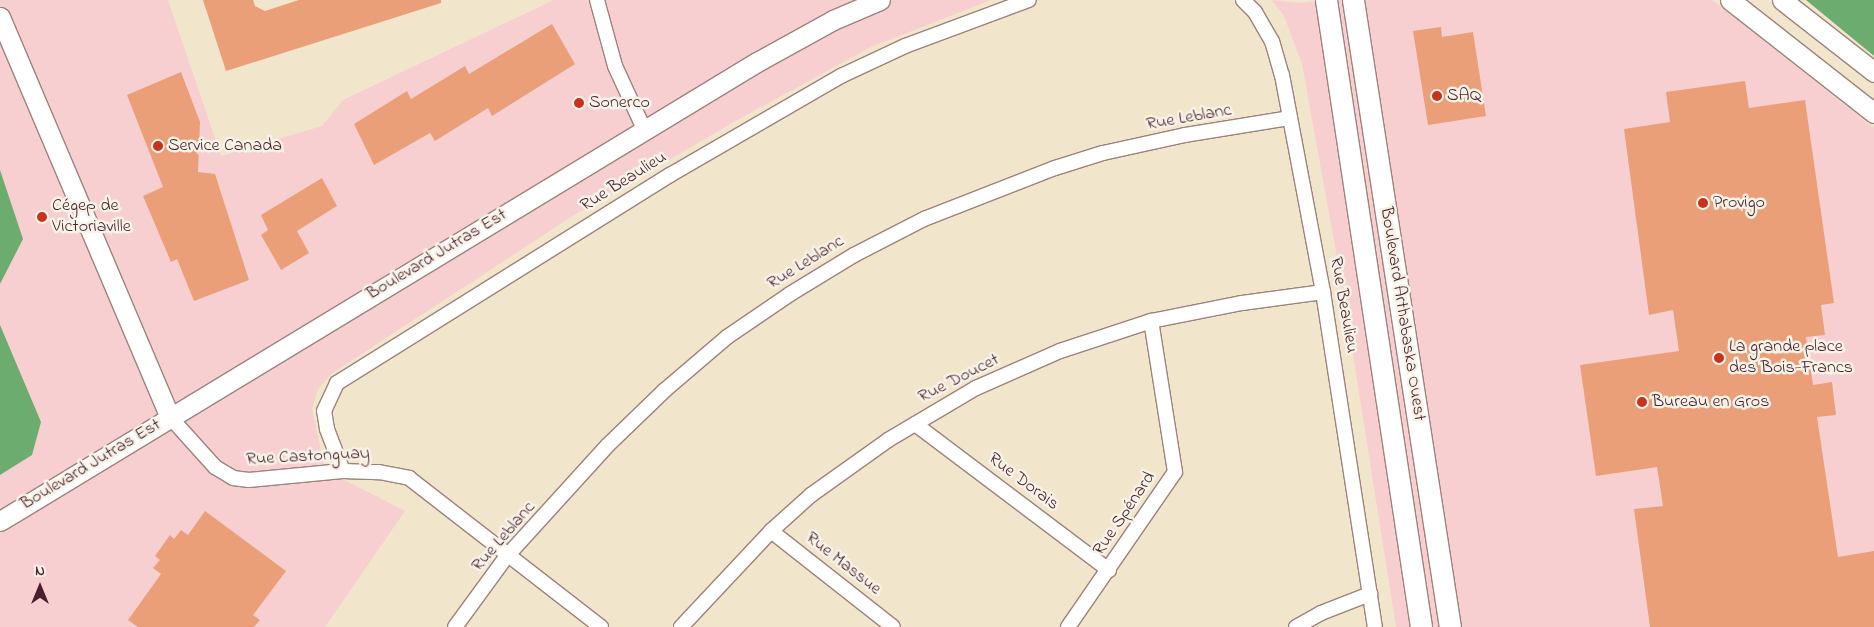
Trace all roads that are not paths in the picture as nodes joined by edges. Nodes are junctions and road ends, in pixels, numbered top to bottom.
1 (597, 0) edge
2 (880, 0) edge
3 (1029, 0) edge
4 (1243, 0) edge
5 (1326, 0) edge
6 (1354, 0) edge
7 (1730, 0) edge
8 (1782, 0) edge
9 (0, 17) edge
10 (1874, 72) edge
11 (1874, 113) edge
12 (1290, 118) junction
13 (644, 129) junction
14 (1323, 292) junction
15 (1151, 321) junction
16 (170, 417) junction
17 (915, 424) junction
18 (343, 471) junction
19 (0, 521) edge
20 (771, 530) junction
21 (507, 556) junction
22 (1109, 570) junction
23 (1370, 594) junction
24 (455, 627) edge
25 (601, 627) edge
26 (681, 627) edge
27 (893, 627) edge
28 (1068, 627) edge
29 (1296, 627) edge
30 (1375, 627) edge
31 (1421, 627) edge
32 (1450, 627) edge

1 - 13 street
2 - 13 main road, Boulevard Jutras Est
3 - 18 street, Rue Beaulieu
4 - 12 street, Rue Beaulieu
5 - 31 main road, Boulevard Arthabaska Ouest
6 - 32 main road, Boulevard Arthabaska Ouest
7 - 11 main road
8 - 10 main road
9 - 16 main road
12 - 14 street, Rue Beaulieu
12 - 21 street, Rue Leblanc
13 - 16 main road, Boulevard Jutras Est
14 - 15 street, Rue Doucet
14 - 23 street, Rue Beaulieu
15 - 17 street, Rue Doucet
15 - 22 street, Rue Spénard
16 - 18 street, Rue Castonguay
16 - 19 main road, Boulevard Jutras Est
17 - 20 street, Rue Doucet
17 - 22 street, Rue Dorais
18 - 21 street, Rue Castonguay
20 - 26 street, Rue Doucet
20 - 27 street, Rue Massue
21 - 24 street, Rue Leblanc
21 - 25 street, Rue Castonguay
22 - 28 street, Rue Spénard
23 - 29 street
23 - 30 street, Rue Beaulieu

